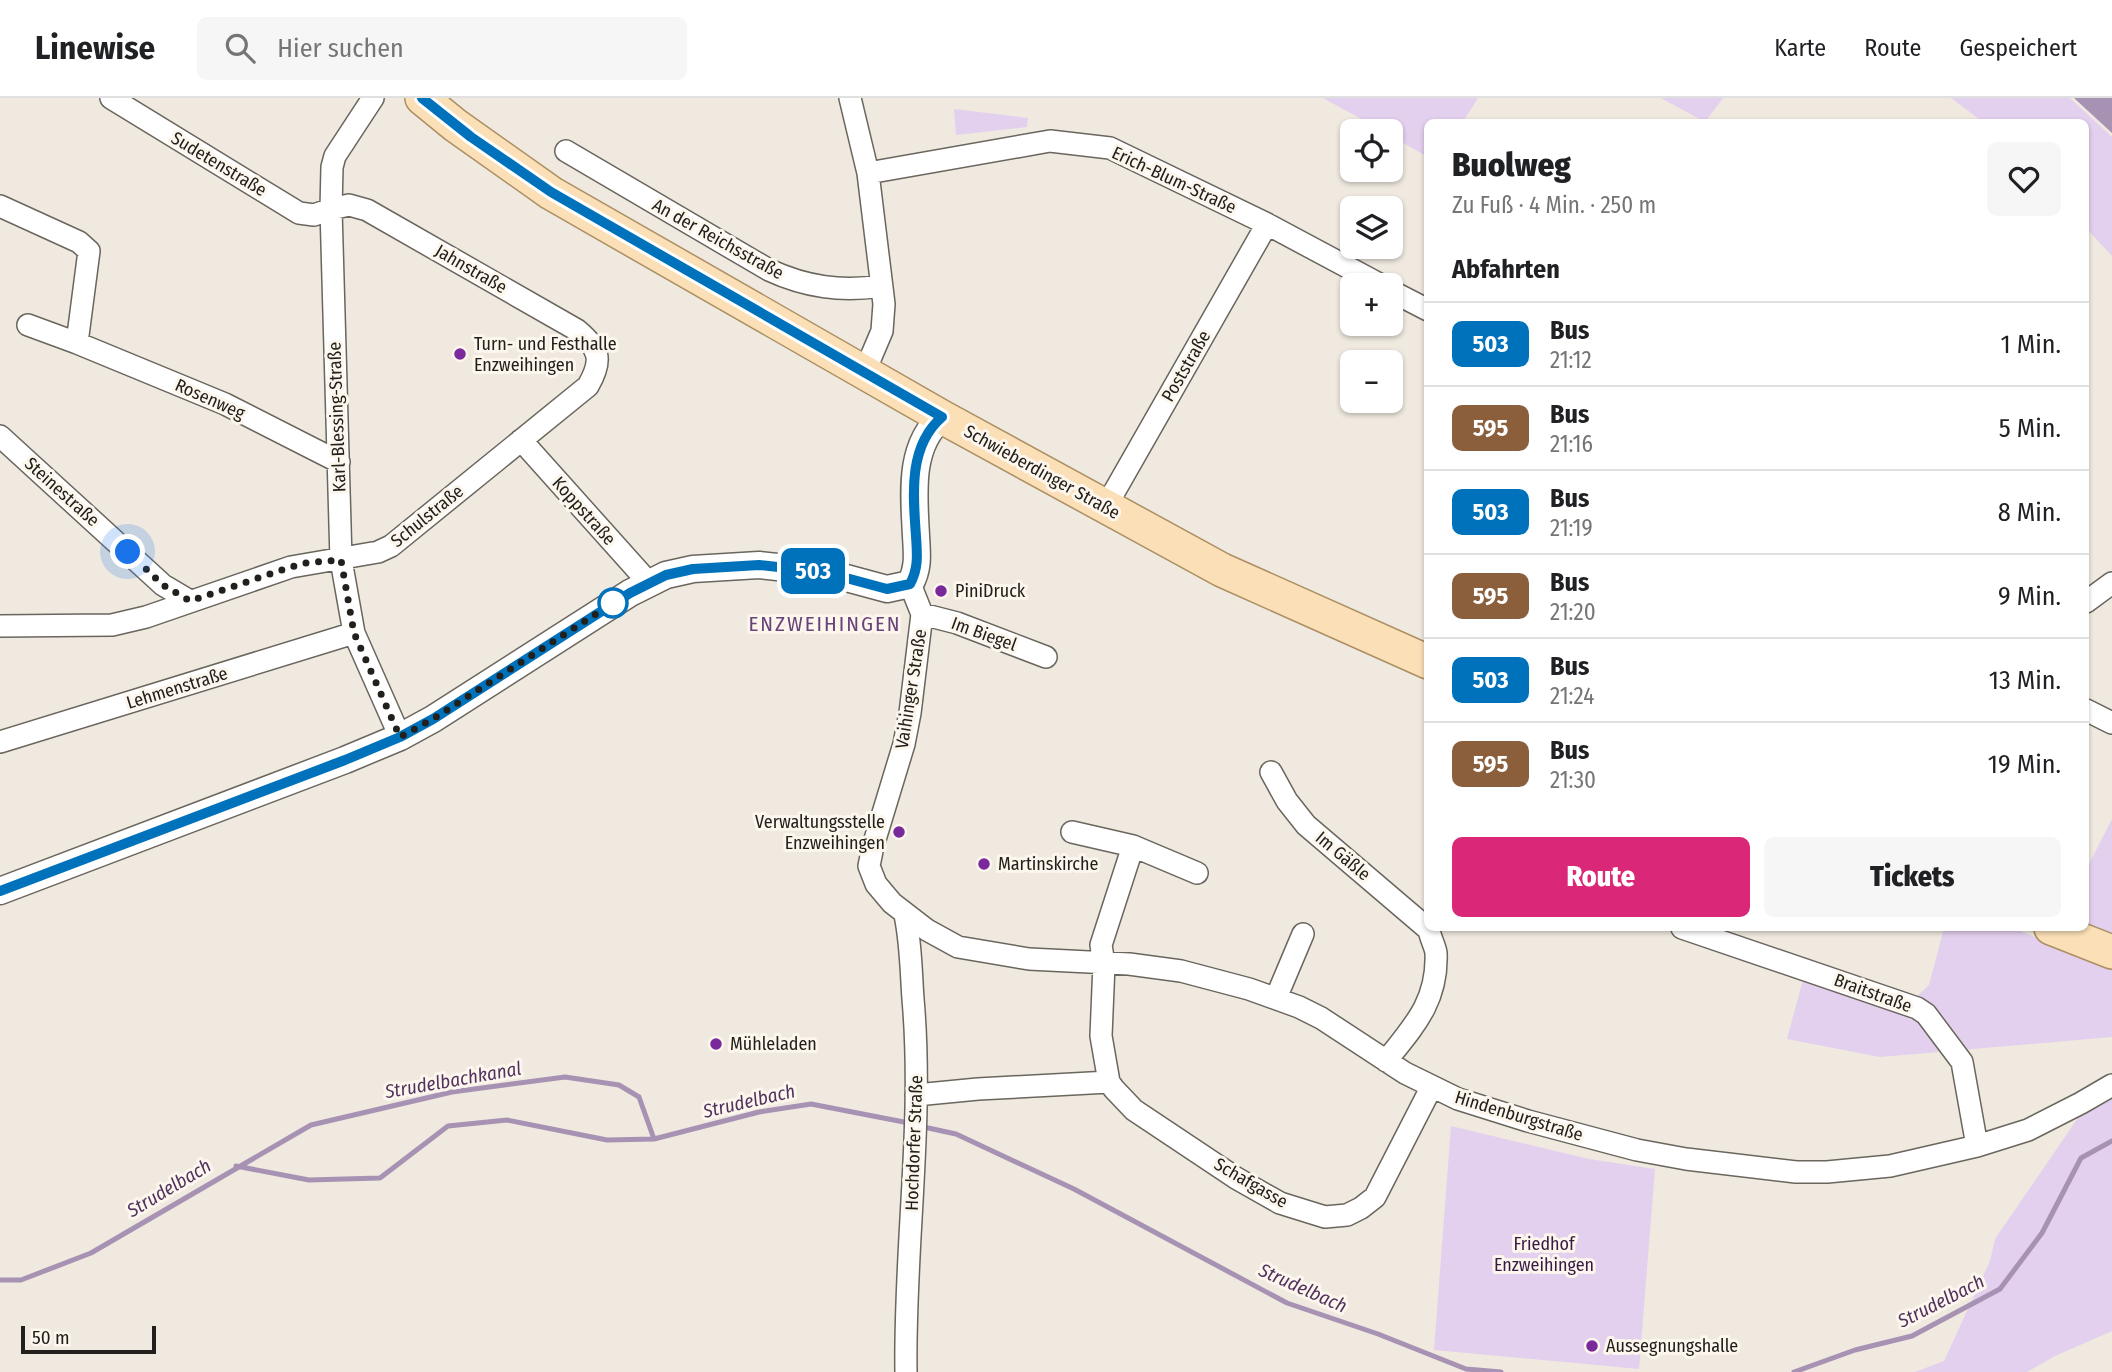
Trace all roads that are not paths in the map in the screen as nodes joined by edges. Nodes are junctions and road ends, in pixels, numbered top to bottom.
1 (111, 98) edge
2 (373, 98) edge
3 (422, 98) edge
4 (850, 98) edge
5 (566, 151) dead end
6 (868, 173) junction
7 (0, 205) edge
8 (331, 209) junction
9 (1268, 224) junction
10 (1359, 273) edge
11 (881, 286) junction
12 (1403, 297) edge
13 (1424, 308) edge
14 (28, 326) dead end
15 (77, 343) junction
16 (598, 355) joint
17 (865, 371) junction
18 (942, 417) junction
19 (0, 436) edge
20 (521, 440) junction
21 (339, 462) junction
22 (1105, 508) junction
23 (341, 560) junction
24 (2112, 583) edge
25 (646, 584) junction
26 (910, 584) junction
27 (2089, 600) edge
28 (190, 601) junction
29 (922, 614) junction
30 (0, 626) edge
31 (354, 633) junction
32 (1046, 657) dead end
33 (1424, 660) edge
34 (2089, 712) edge
35 (2112, 723) edge
36 (400, 737) junction
37 (0, 742) edge
38 (1271, 772) dead end
39 (1072, 832) dead end
40 (1133, 846) junction
41 (1198, 873) dead end
42 (876, 884) joint
43 (0, 891) edge
44 (905, 915) junction
45 (1424, 925) edge
46 (1429, 931) edge
47 (1691, 931) edge
48 (2059, 931) edge
49 (1303, 934) dead end
50 (2112, 952) edge
51 (1104, 964) junction
52 (1276, 998) junction
53 (1386, 1061) junction
54 (1110, 1082) junction
55 (2112, 1085) edge
56 (1432, 1088) junction
57 (916, 1095) junction
58 (1977, 1146) junction
59 (906, 1372) edge

1 - 8 street, Sudetenstraße
2 - 8 street, Karl-Blessing-Straße
3 - 17 main road, Schwieberdinger Straße
4 - 6 street
5 - 11 street, An der Reichsstraße
6 - 9 street, Erich-Blum-Straße
6 - 11 street
7 - 15 street
8 - 16 street, Jahnstraße
8 - 21 street, Karl-Blessing-Straße
9 - 10 street, Erich-Blum-Straße
9 - 22 street, Poststraße
11 - 17 street
12 - 13 street
14 - 15 street, Rosenweg
15 - 21 street, Rosenweg
16 - 20 street, Schulstraße
17 - 18 main road, Schwieberdinger Straße
18 - 22 main road, Schwieberdinger Straße
18 - 26 street
19 - 28 street, Steinestraße
20 - 23 street, Schulstraße
20 - 25 street, Koppstraße
21 - 23 street, Karl-Blessing-Straße
22 - 33 main road, Schwieberdinger Straße
23 - 28 street, Schulstraße
23 - 31 street, Karl-Blessing-Straße
24 - 27 street
25 - 26 street
25 - 36 street
26 - 29 street, Vaihinger Straße
28 - 30 street, Schulstraße
29 - 32 street, Im Biegel
29 - 42 street, Vaihinger Straße
31 - 36 street, Karl-Blessing-Straße
31 - 37 street, Lehmenstraße
34 - 35 street
36 - 43 street
38 - 45 street, Im Gäßle
39 - 40 street
40 - 41 street
40 - 51 street, Schafgasse
42 - 44 street, Hindenburgstraße
44 - 51 street, Hindenburgstraße
44 - 57 street, Hochdorfer Straße
46 - 53 street
47 - 58 street, Braitstraße
48 - 50 main road
49 - 52 street
51 - 52 street, Hindenburgstraße
51 - 54 street, Schafgasse
52 - 53 street, Hindenburgstraße
53 - 56 street, Hindenburgstraße
54 - 56 street, Schafgasse
54 - 57 street
55 - 58 street, Hindenburgstraße
56 - 58 street, Hindenburgstraße
57 - 59 street, Hochdorfer Straße

